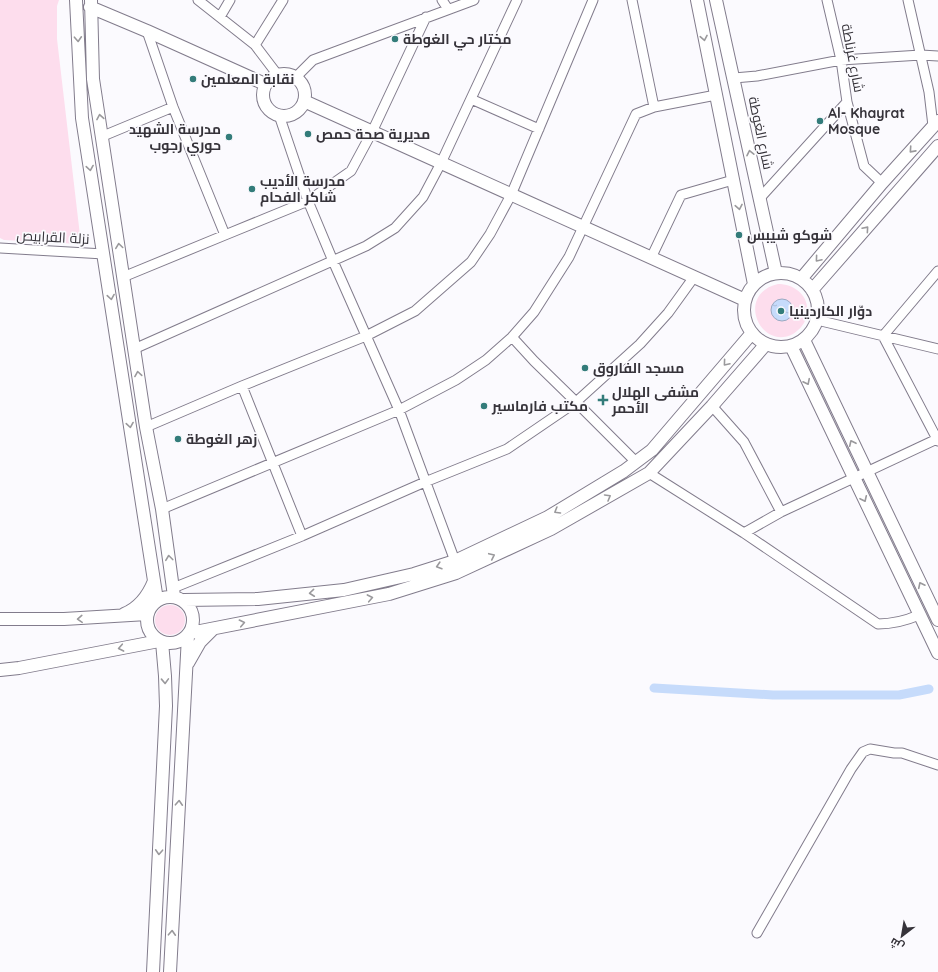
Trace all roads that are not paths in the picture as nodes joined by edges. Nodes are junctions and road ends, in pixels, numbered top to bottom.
1 (76, 0) edge
2 (198, 0) edge
3 (230, 0) edge
4 (283, 0) edge
5 (442, 0) edge
6 (474, 0) edge
7 (517, 0) edge
8 (593, 0) edge
9 (632, 0) edge
10 (697, 0) edge
11 (716, 0) edge
12 (828, 0) edge
13 (908, 0) edge
14 (91, 4) edge
15 (448, 9) junction
16 (220, 17) junction
17 (426, 17) junction
18 (147, 31) junction
19 (255, 45) junction
20 (920, 55) junction
21 (938, 56) edge
22 (841, 60) junction
23 (277, 74) junction
24 (296, 77) junction
25 (734, 78) junction
26 (265, 84) junction
27 (716, 95) junction
28 (470, 99) junction
29 (304, 101) junction
30 (847, 102) junction
31 (173, 107) junction
32 (654, 107) junction
33 (279, 115) junction
34 (936, 124) edge
35 (539, 128) junction
36 (372, 132) junction
37 (103, 136) junction
38 (938, 146) edge
39 (440, 163) junction
40 (733, 180) junction
41 (882, 183) junction
42 (511, 195) junction
43 (760, 198) junction
44 (308, 201) junction
45 (584, 227) junction
46 (225, 235) junction
47 (0, 248) edge
48 (104, 254) junction
49 (651, 258) junction
50 (333, 261) junction
51 (938, 271) edge
52 (776, 273) junction
53 (123, 277) junction
54 (694, 277) junction
55 (801, 279) junction
56 (754, 284) junction
57 (812, 290) junction
58 (745, 300) junction
59 (817, 320) junction
60 (752, 333) junction
61 (366, 336) junction
62 (512, 336) junction
63 (882, 336) junction
64 (804, 340) junction
65 (766, 344) junction
66 (791, 346) junction
67 (938, 349) edge
68 (134, 350) junction
69 (242, 386) junction
70 (576, 402) junction
71 (712, 406) junction
72 (399, 410) junction
73 (146, 427) junction
74 (938, 440) edge
75 (636, 462) junction
76 (273, 463) junction
77 (866, 472) junction
78 (649, 473) junction
79 (854, 478) junction
80 (425, 482) junction
81 (162, 509) junction
82 (781, 512) junction
83 (744, 533) junction
84 (302, 536) junction
85 (455, 561) junction
86 (154, 581) junction
87 (177, 595) junction
88 (157, 600) junction
89 (936, 612) edge
90 (147, 614) junction
91 (919, 615) junction
92 (118, 617) junction
93 (0, 619) edge
94 (213, 629) junction
95 (189, 634) junction
96 (161, 641) junction
97 (938, 653) edge
98 (187, 666) junction
99 (0, 670) edge
100 (938, 765) edge
101 (757, 932) dead end
102 (154, 972) edge
103 (170, 972) edge

1 -> 48 main road
2 - 16 street
3 - 16 street
4 - 19 street
5 - 15 street
6 - 15 street
7 - 28 street
8 - 35 street
9 - 32 street
10 -> 27 main road
11 - 25 main road, شارع الغوطة
12 - 22 street, شارع غرناطة
13 - 20 street
14 - 18 main road
37 -> 14 main road
15 - 17 street
16 - 19 street
17 - 24 street
17 - 36 street
18 - 26 main road
18 - 31 street
19 - 23 street
20 - 21 street
20 - 22 street
20 - 34 street
22 - 25 street
22 - 30 street, شارع غرناطة
23 - 24 main road
23 - 26 main road
24 - 29 main road
43 -> 25 main road, شارع الغوطة
26 - 33 main road
27 - 32 street
27 - 40 main road
28 - 35 street
28 - 39 street
29 - 33 main road
29 - 36 main road
30 - 41 street, شارع غرناطة
30 - 43 street
31 - 37 street
31 - 46 street
32 - 45 street
33 - 44 street
34 -> 41 main road
35 - 42 street
36 - 39 main road
36 - 44 street
53 -> 37 main road
57 -> 38 main road
39 - 42 main road
39 - 50 street
40 - 49 street
40 -> 56 main road
41 -> 55 main road
42 - 45 main road
42 - 61 street
43 - 52 main road, شارع الغوطة
44 - 46 street
44 - 50 street
45 - 49 main road
45 - 62 street
46 - 53 street
47 - 48 street, نزلة القرابيص
48 -> 86 main road
49 - 54 main road
50 - 61 street
50 - 68 street
51 - 63 street
52 - 55 main road
52 - 56 main road
53 - 68 main road
54 - 58 main road
54 - 70 street
55 - 57 main road
56 - 58 main road
57 - 59 main road
58 - 60 main road
59 - 63 street
59 - 64 main road
60 - 65 main road
60 -> 75 main road
61 - 69 street
61 - 72 street
62 - 70 street
62 - 72 street
63 - 67 street
63 - 74 street
64 - 66 main road
77 -> 64 main road
65 - 66 main road
65 - 71 main road
66 -> 79 main road
73 -> 68 main road
69 - 73 street
69 - 76 street
70 - 75 street
70 - 80 street
71 - 78 main road
71 - 82 street
72 - 76 street
72 - 80 street
73 - 81 main road
74 - 77 street
75 -> 85 main road
76 - 81 street
76 - 84 street
77 - 79 street
89 -> 77 main road
78 - 83 street
94 -> 78 main road
79 - 82 street
79 -> 91 main road
80 - 84 street
80 - 85 street
87 -> 81 main road
82 - 83 street
83 - 91 street
84 - 87 street
85 -> 87 main road
86 - 88 main road
86 - 92 main road
87 - 88 main road
87 - 95 main road
88 - 90 main road
90 - 92 main road
90 - 96 main road
91 - 97 main road
92 -> 93 main road
94 - 95 main road
94 - 98 main road
95 - 96 main road
95 - 98 main road
96 -> 99 main road
96 -> 102 main road
103 -> 98 main road
100 - 101 street

